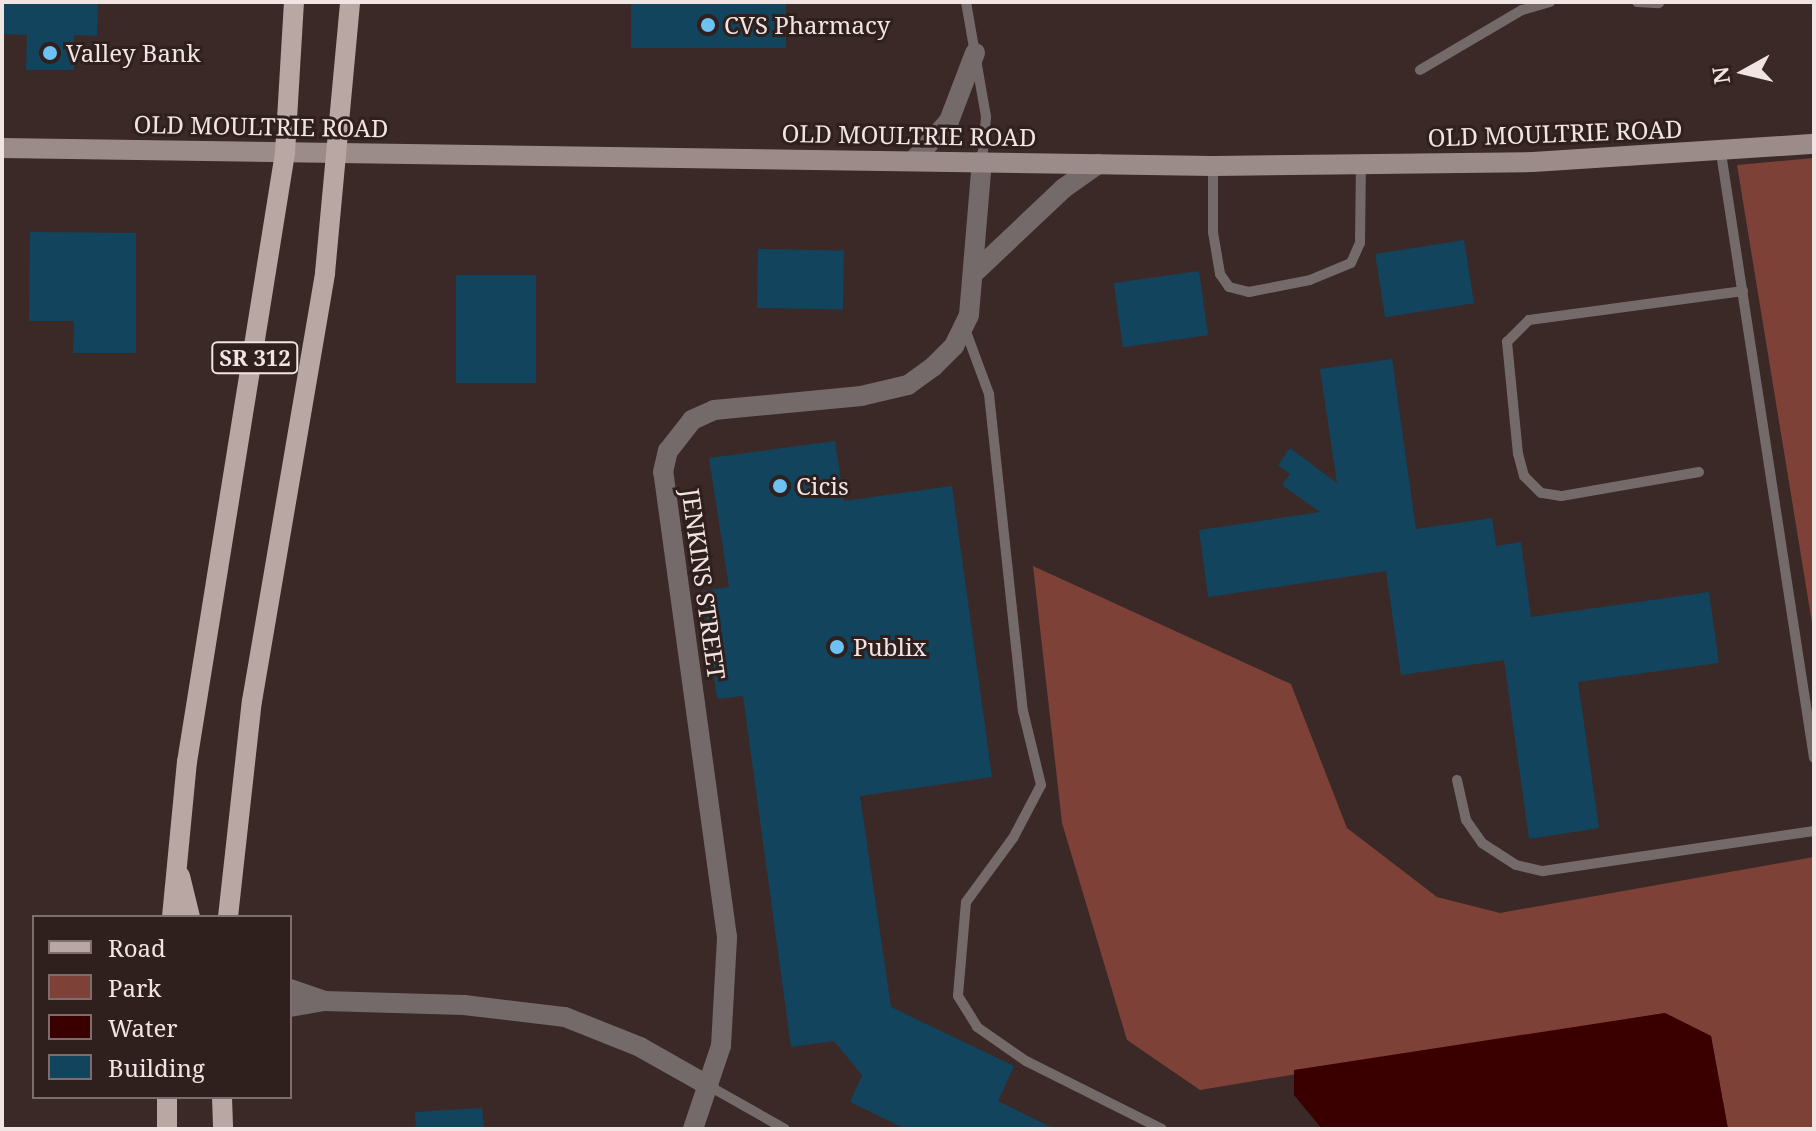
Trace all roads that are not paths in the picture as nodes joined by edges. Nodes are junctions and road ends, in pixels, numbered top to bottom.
1 (294, 2) edge
2 (350, 2) edge
3 (966, 2) edge
4 (1550, 2) edge
5 (1637, 2) edge
6 (1659, 3) edge
7 (975, 53) junction
8 (1420, 70) dead end
9 (1814, 144) edge
10 (2, 148) edge
11 (285, 153) junction
12 (1721, 153) junction
13 (340, 154) junction
14 (913, 161) junction
15 (982, 161) junction
16 (1098, 164) junction
17 (1361, 165) junction
18 (1213, 166) junction
19 (973, 274) junction
20 (1743, 291) junction
21 (965, 329) junction
22 (1699, 472) dead end
23 (1814, 758) edge
24 (1457, 780) dead end
25 (1814, 831) edge
26 (176, 856) junction
27 (172, 915) edge
28 (190, 915) edge
29 (229, 915) edge
30 (292, 1004) edge
31 (709, 1086) junction
32 (167, 1099) edge
33 (222, 1099) edge
34 (167, 1129) edge
35 (223, 1129) edge
36 (693, 1129) edge
37 (785, 1129) edge
38 (1162, 1129) edge

1 - 11 main road, SR 312
2 - 13 main road, SR 312
3 - 7 lane
4 - 8 lane
5 - 6 lane
7 - 14 street
7 - 15 lane
9 - 12 main road, OLD MOULTRIE ROAD
10 - 11 main road, OLD MOULTRIE ROAD
11 - 13 main road, OLD MOULTRIE ROAD
11 - 26 main road, SR 312
12 - 17 main road, OLD MOULTRIE ROAD
12 - 20 lane
13 - 14 main road, OLD MOULTRIE ROAD
13 - 29 main road, SR 312
14 - 15 main road, OLD MOULTRIE ROAD
15 - 16 main road, OLD MOULTRIE ROAD
15 - 19 street
16 - 18 main road, OLD MOULTRIE ROAD
16 - 19 street
17 - 18 main road, OLD MOULTRIE ROAD
17 - 18 lane
19 - 21 street
20 - 22 lane
20 - 23 lane
21 - 31 street, JENKINS STREET
21 - 38 lane
24 - 25 lane
26 - 27 main road, SR 312
26 - 28 main road
30 - 31 street
31 - 36 street, JENKINS STREET
31 - 37 lane
32 - 34 main road
33 - 35 main road

